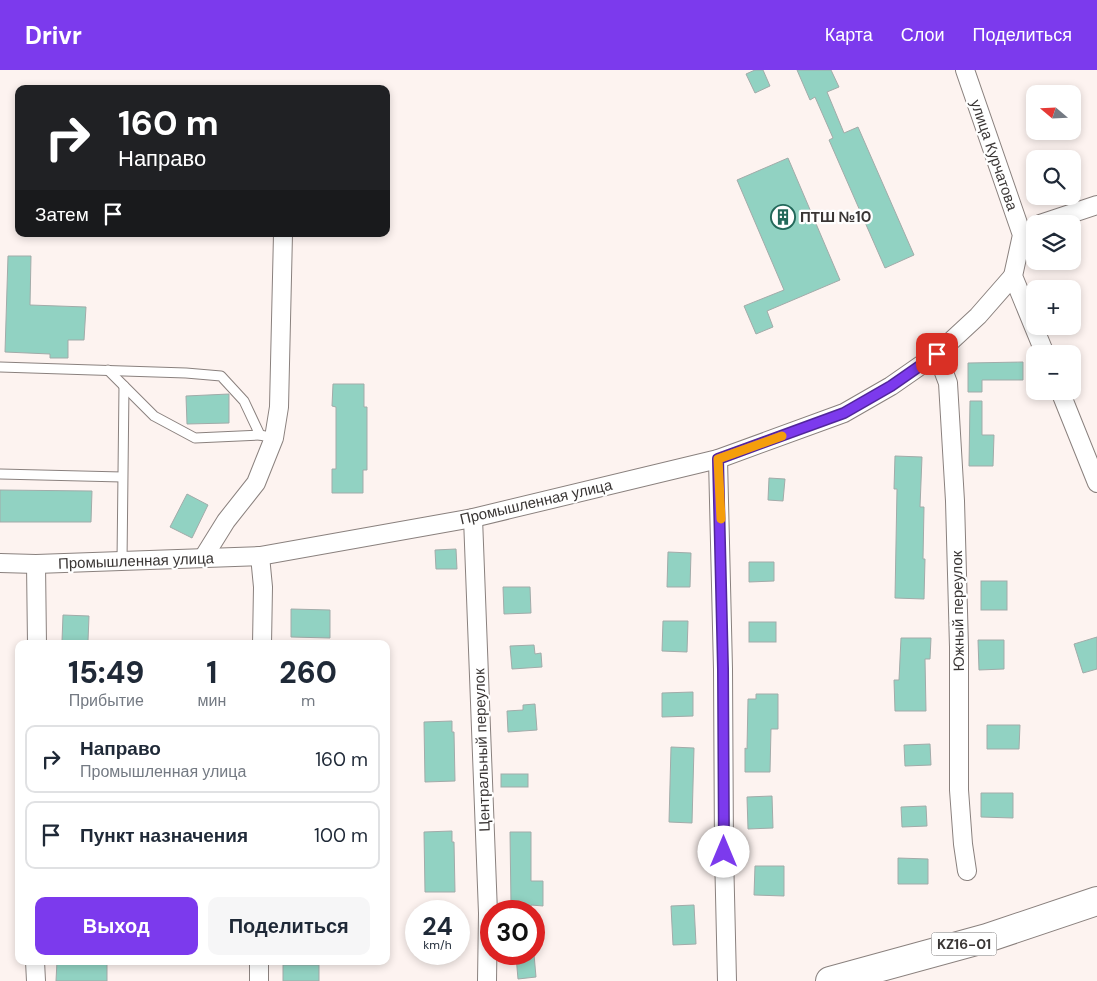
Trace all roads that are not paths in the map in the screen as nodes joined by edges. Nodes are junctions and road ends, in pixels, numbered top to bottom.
1 (964, 70) edge
2 (1097, 204) edge
3 (1066, 215) edge
4 (1026, 226) edge
5 (282, 237) edge
6 (1026, 237) edge
7 (1013, 276) junction
8 (1040, 345) edge
9 (937, 354) junction
10 (0, 368) edge
11 (108, 370) junction
12 (124, 386) junction
13 (1064, 400) edge
14 (267, 436) junction
15 (718, 459) junction
16 (0, 474) edge
17 (122, 477) junction
18 (1097, 483) edge
19 (473, 518) junction
20 (260, 556) junction
21 (203, 558) junction
22 (122, 561) junction
23 (0, 563) edge
24 (36, 564) junction
25 (37, 640) edge
26 (262, 640) edge
27 (967, 871) dead end
28 (1097, 901) edge
29 (35, 965) edge
30 (259, 965) edge
31 (36, 981) edge
32 (259, 981) edge
33 (488, 981) edge
34 (727, 981) edge
35 (830, 981) edge

1 - 4 street, улица Курчатова
2 - 3 street
5 - 14 street
6 - 7 street, улица Курчатова
7 - 8 street
7 - 9 street, Промышленная улица
9 - 15 street, Промышленная улица
9 - 27 street, Южный переулок
10 - 11 lane
11 - 12 lane
11 - 14 lane
12 - 14 lane
12 - 17 lane
13 - 18 street
14 - 21 street
15 - 19 street, Промышленная улица
15 - 34 street
16 - 17 lane
17 - 22 lane
19 - 20 street, Промышленная улица
19 - 33 street, Центральный переулок
20 - 21 street, Промышленная улица
20 - 26 street
21 - 22 street, Промышленная улица
22 - 24 street, Промышленная улица
23 - 24 street, Промышленная улица
24 - 25 street
28 - 35 main road, KZ16-01
29 - 31 street
30 - 32 street

